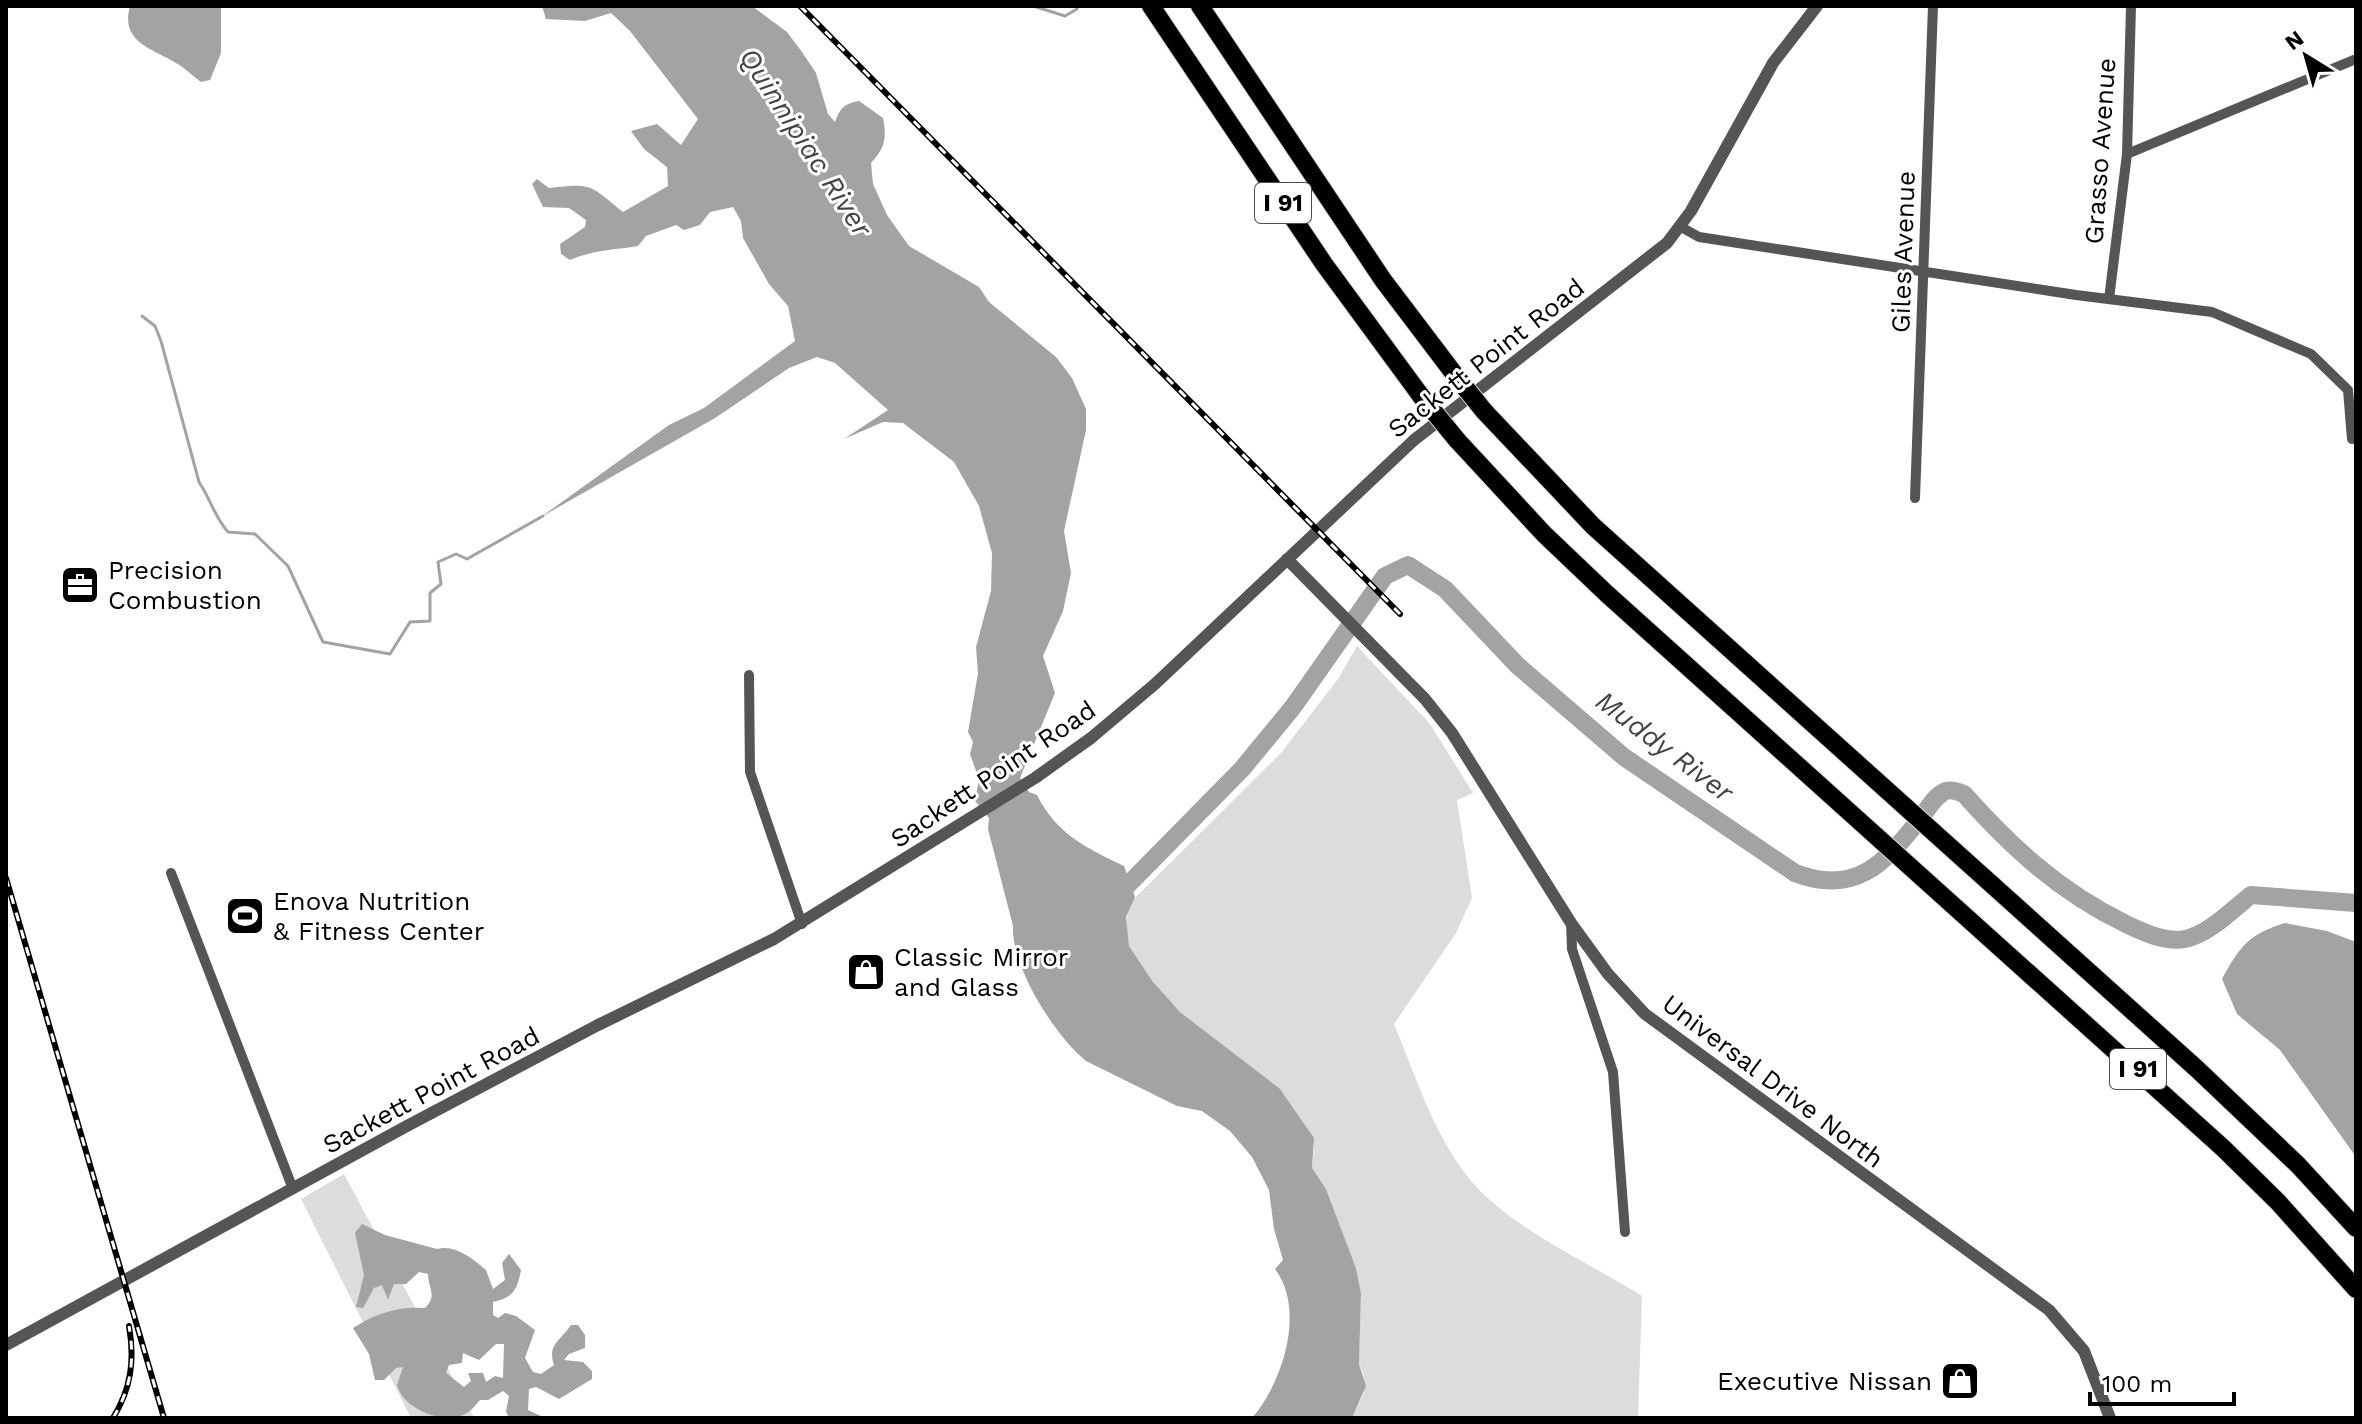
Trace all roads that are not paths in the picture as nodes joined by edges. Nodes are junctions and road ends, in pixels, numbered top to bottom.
1 (1151, 6) edge
2 (1200, 6) edge
3 (1817, 6) edge
4 (1933, 6) edge
5 (2131, 6) edge
6 (2356, 59) edge
7 (2127, 154) junction
8 (1681, 227) junction
9 (1924, 272) junction
10 (2109, 299) junction
11 (2352, 439) dead end
12 (1915, 498) dead end
13 (1287, 559) junction
14 (749, 675) dead end
15 (171, 873) dead end
16 (1571, 923) junction
17 (802, 924) junction
18 (293, 1189) junction
19 (2356, 1228) edge
20 (1625, 1232) dead end
21 (2356, 1289) edge
22 (6, 1345) edge
23 (2110, 1418) edge

1 - 21 highway, I 91, bridge
2 - 19 highway, I 91, bridge
3 - 8 street, Sackett Point Road
4 - 9 street, Giles Avenue
5 - 7 street, Grasso Avenue
6 - 7 street
7 - 10 street, Grasso Avenue
8 - 9 street
8 - 13 street, Sackett Point Road
9 - 10 street
9 - 12 street, Giles Avenue
10 - 11 street
13 - 16 street, Universal Drive North
13 - 17 street, Sackett Point Road
14 - 17 street
15 - 18 street
16 - 20 street
16 - 23 street, Universal Drive North
17 - 18 street, Sackett Point Road
18 - 22 street, Sackett Point Road

